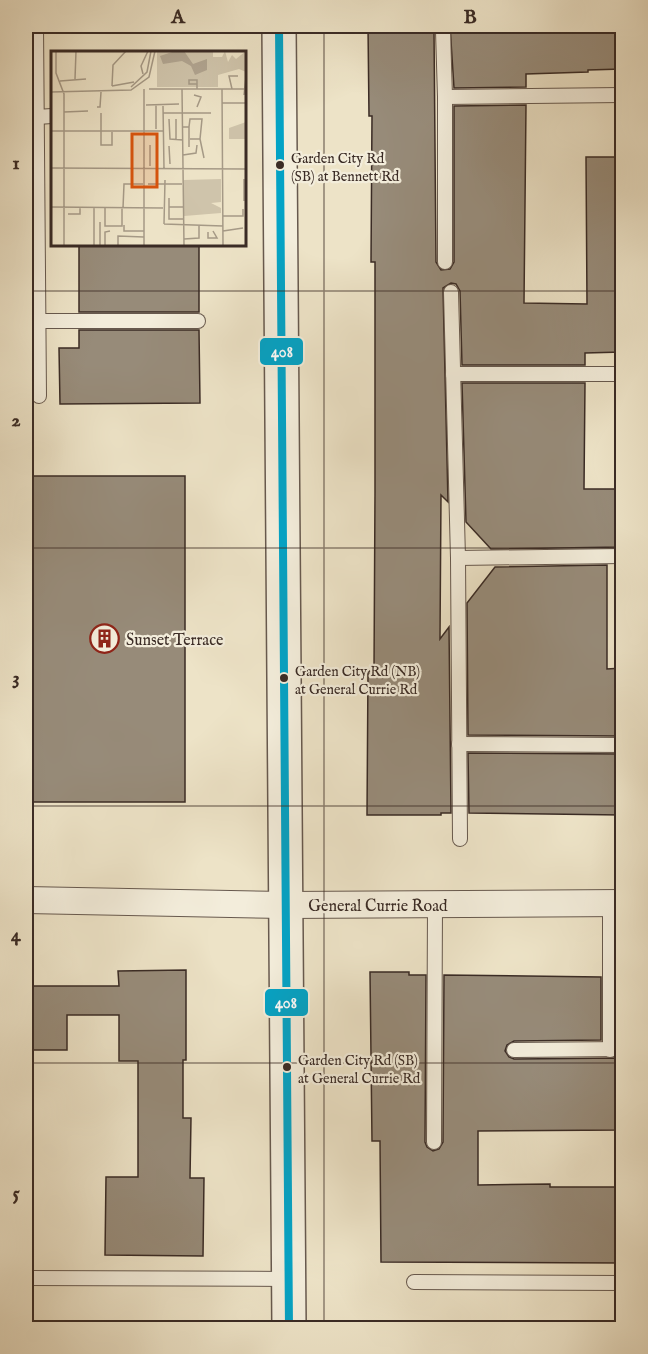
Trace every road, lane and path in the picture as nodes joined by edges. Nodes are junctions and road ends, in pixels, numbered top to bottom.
1 (36, 26) edge
2 (279, 26) edge
3 (443, 31) dead end
4 (622, 95) edge
5 (445, 97) junction
6 (51, 116) edge
7 (37, 117) junction
8 (445, 262) dead end
9 (451, 292) dead end
10 (39, 321) junction
11 (198, 321) dead end
12 (453, 374) junction
13 (622, 374) edge
14 (39, 396) dead end
15 (622, 556) edge
16 (458, 558) junction
17 (459, 744) junction
18 (622, 745) edge
19 (460, 839) dead end
20 (26, 900) edge
21 (616, 903) edge
22 (435, 904) junction
23 (285, 905) junction
24 (514, 1050) dead end
25 (616, 1050) edge
26 (434, 1142) dead end
27 (26, 1278) edge
28 (289, 1280) junction
29 (414, 1282) dead end
30 (622, 1283) edge
31 (289, 1329) edge

1 - 7 lane
2 - 23 street
3 - 5 lane
4 - 5 lane
5 - 8 lane
6 - 7 lane
7 - 10 lane
9 - 12 lane
10 - 11 lane
10 - 14 lane
12 - 13 lane
12 - 16 lane
15 - 16 lane
16 - 17 lane
17 - 18 lane
17 - 19 lane
20 - 23 street, General Currie Road
21 - 22 street, General Currie Road
21 - 25 lane
22 - 23 street, General Currie Road
22 - 26 lane
23 - 28 street
24 - 25 lane
27 - 28 lane
28 - 31 street
29 - 30 lane

